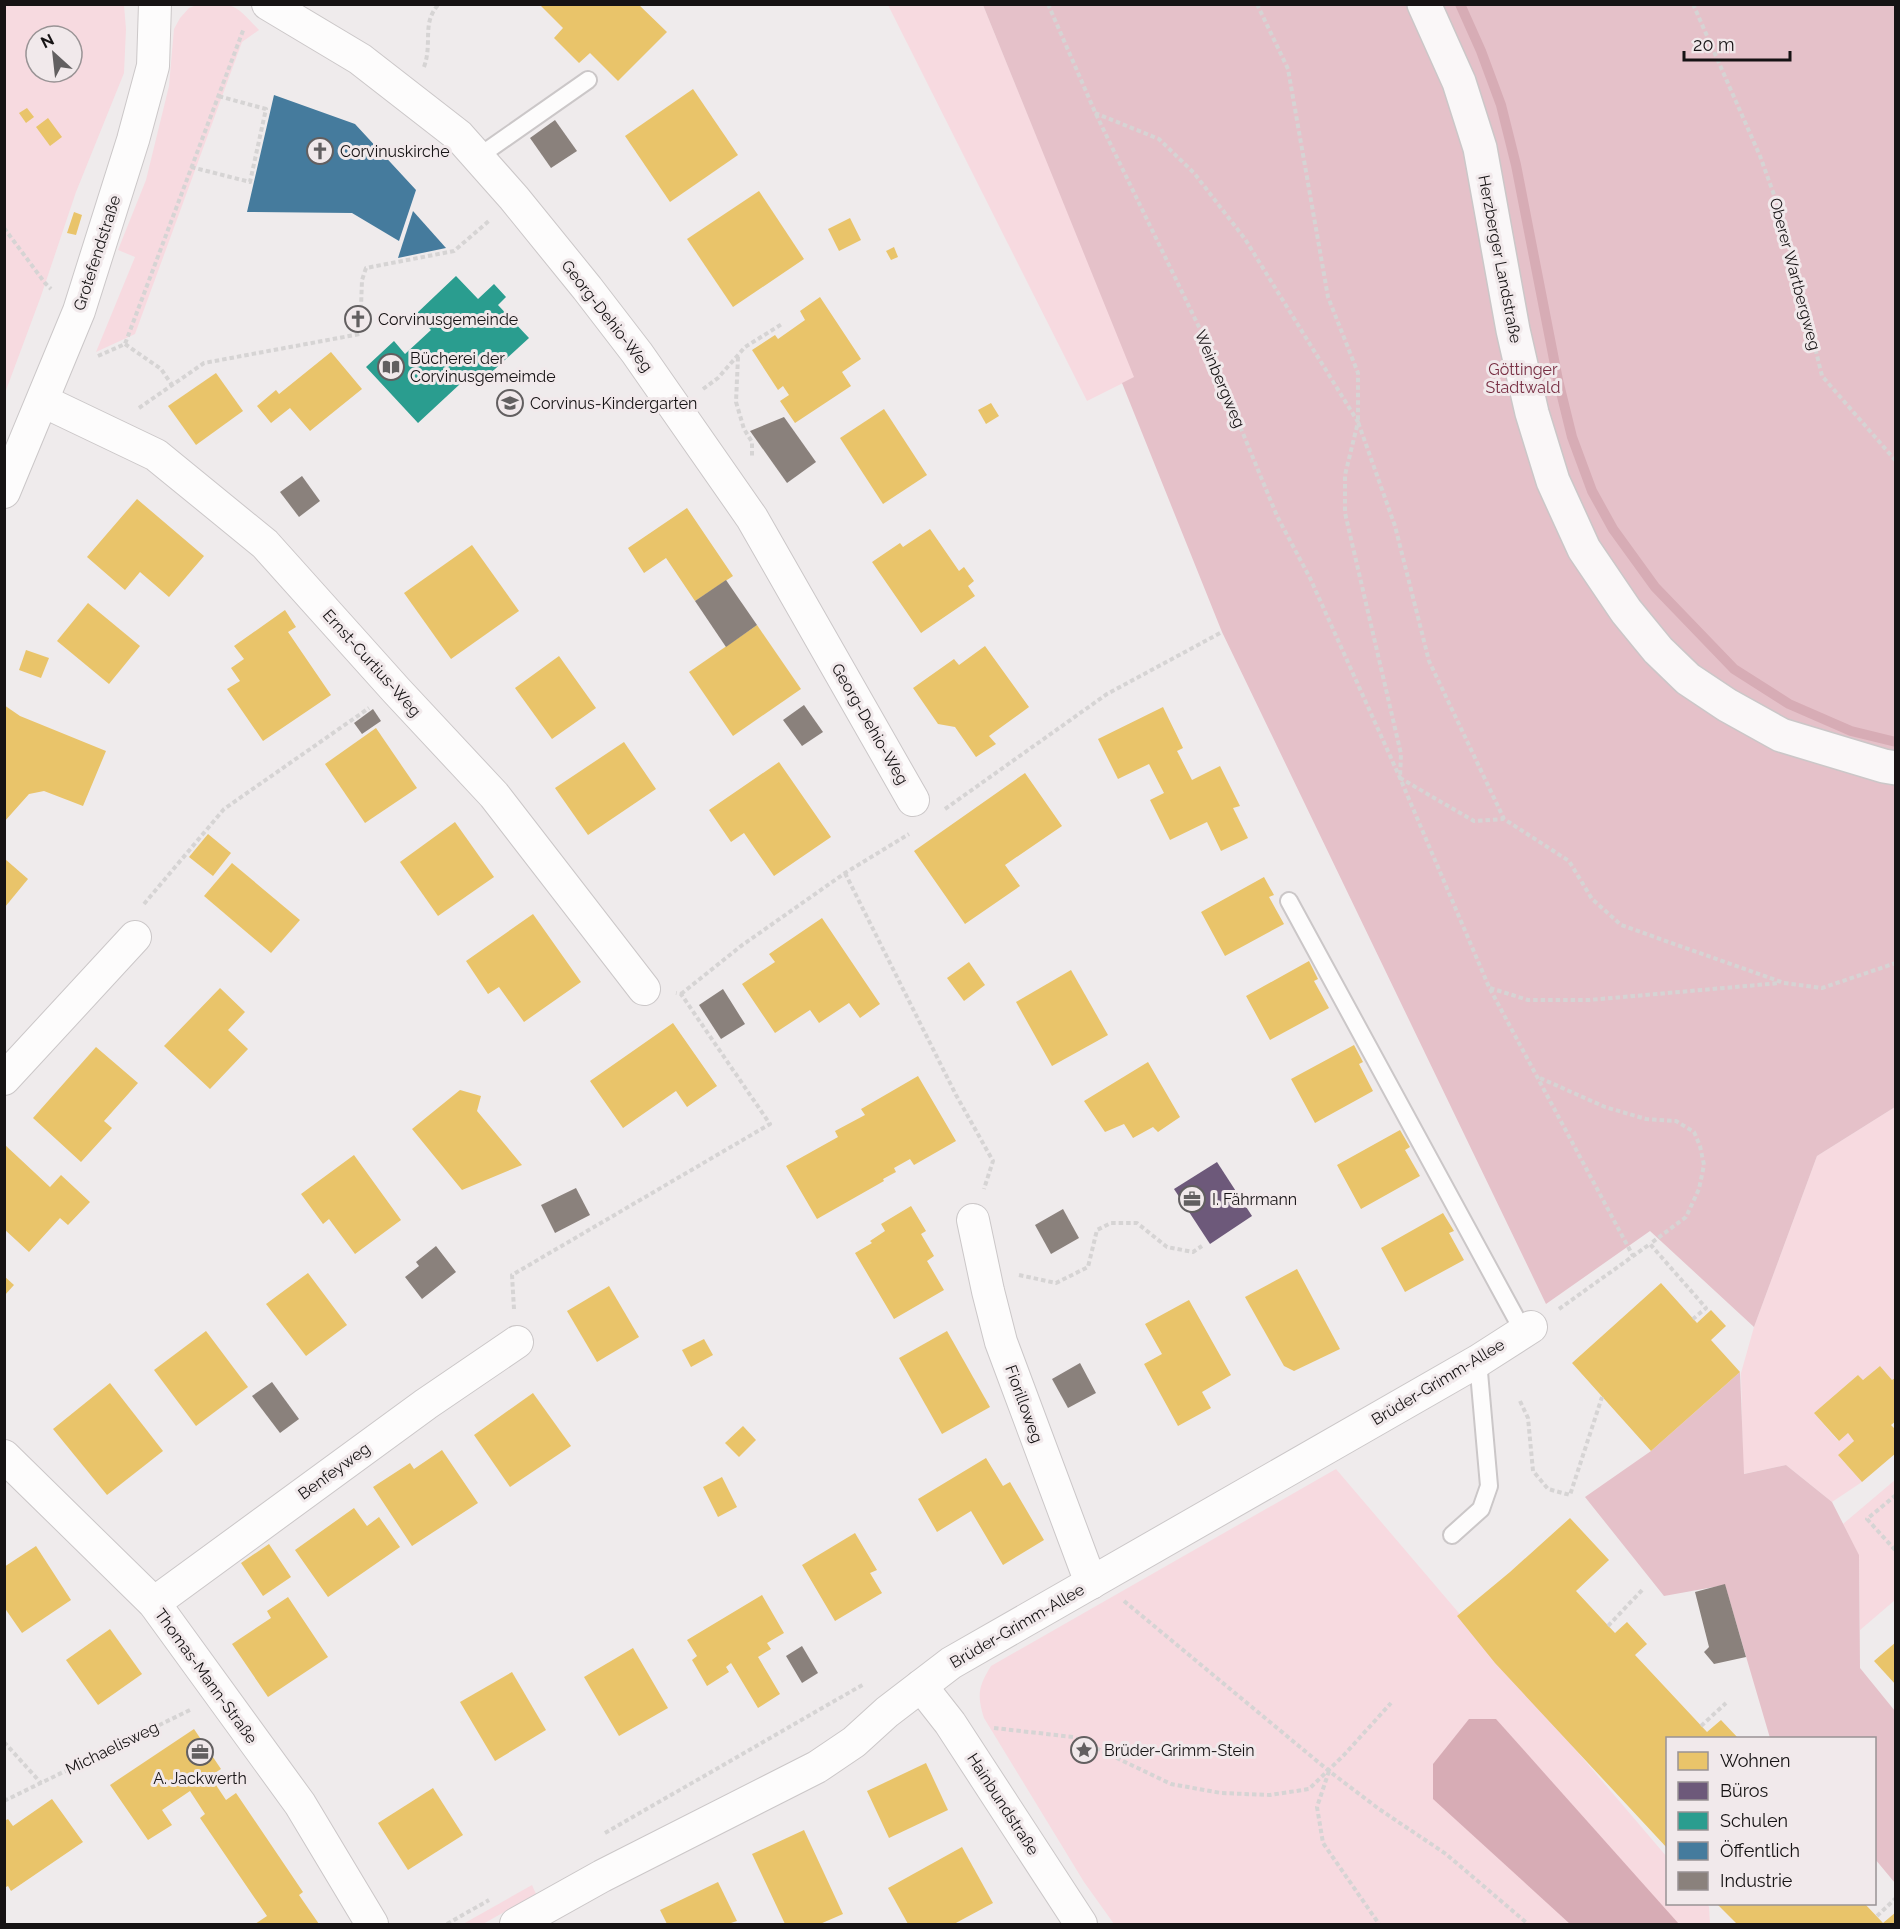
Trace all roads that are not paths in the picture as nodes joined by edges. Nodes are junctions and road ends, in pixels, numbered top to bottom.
1 (154, 4) edge
2 (268, 4) edge
3 (1424, 4) edge
4 (588, 80) dead end
5 (478, 158) junction
6 (43, 401) junction
7 (4, 492) edge
8 (1896, 768) edge
9 (915, 814) road end
10 (1288, 901) dead end
11 (135, 937) road end
12 (644, 989) road end
13 (4, 1079) edge
14 (973, 1220) road end
15 (1527, 1329) joint
16 (517, 1342) road end
17 (1478, 1360) junction
18 (4, 1456) edge
19 (1452, 1535) dead end
20 (1096, 1580) junction
21 (154, 1603) junction
22 (921, 1686) junction
23 (372, 1924) edge
24 (516, 1924) edge
25 (1081, 1924) edge

1 - 6 street, Grotefendstraße
2 - 5 street, Georg-Dehio-Weg
3 - 8 street, Herzberger Landstraße
4 - 5 lane
5 - 9 street, Georg-Dehio-Weg
6 - 7 street, Grotefendstraße
6 - 12 street, Ernst-Curtius-Weg
10 - 15 lane, Brüder-Grimm-Allee
11 - 13 street
14 - 20 street, Fiorilloweg
15 - 17 street, Brüder-Grimm-Allee
16 - 21 street, Benfeyweg
17 - 19 lane
17 - 20 street, Brüder-Grimm-Allee
18 - 21 street, Thomas-Mann-Straße
20 - 22 street, Brüder-Grimm-Allee
21 - 23 street, Thomas-Mann-Straße
22 - 24 street, Brüder-Grimm-Allee
22 - 25 street, Hainbundstraße

